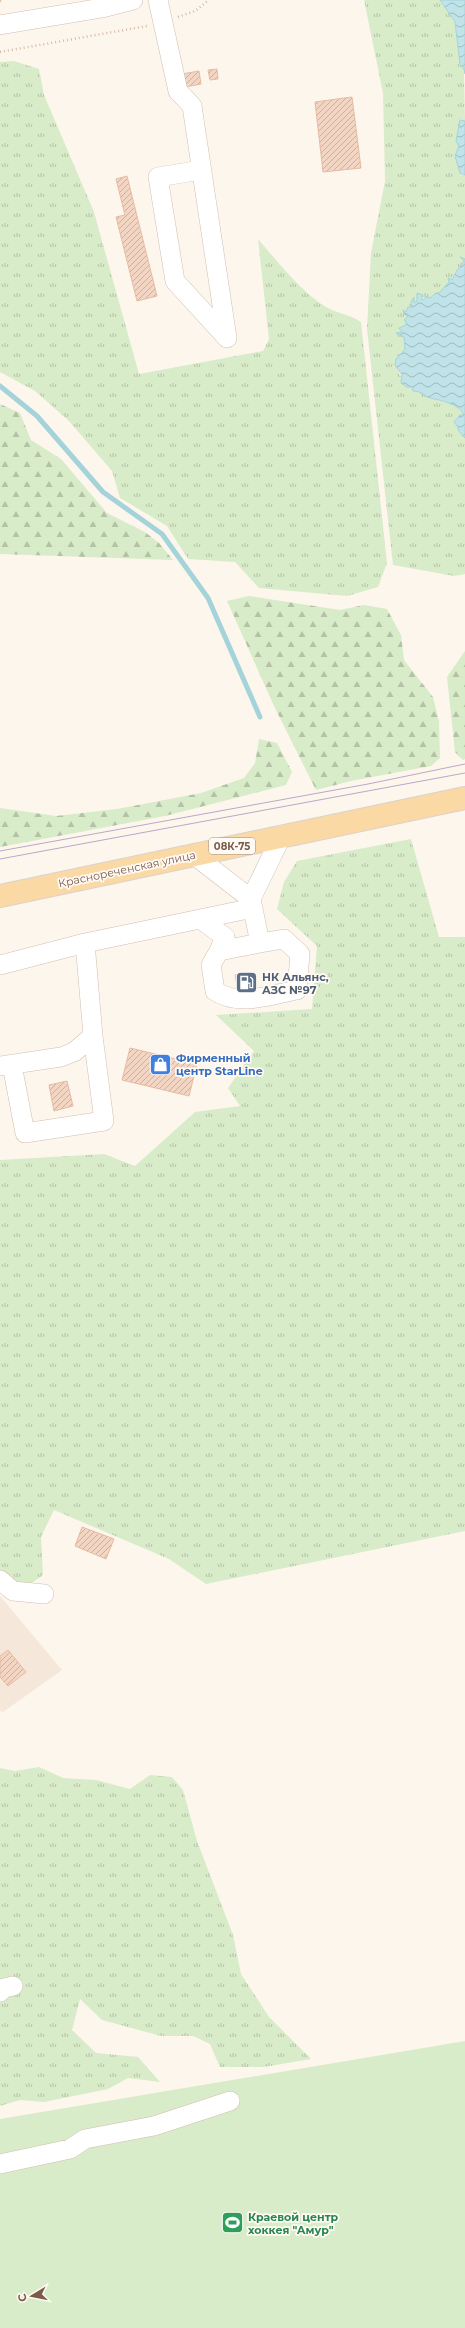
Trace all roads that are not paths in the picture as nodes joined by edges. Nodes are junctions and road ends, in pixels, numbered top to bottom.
1 (133, 0) edge
2 (158, 0) edge
3 (0, 25) edge
4 (201, 170) junction
5 (465, 798) edge
6 (282, 835) junction
7 (194, 855) junction
8 (0, 896) edge
9 (252, 904) junction
10 (200, 919) junction
11 (84, 943) junction
12 (260, 943) junction
13 (218, 951) junction
14 (0, 965) edge
15 (93, 1036) junction
16 (6, 1065) edge
17 (0, 1580) edge
18 (44, 1594) dead end
19 (230, 2101) dead end
20 (0, 2164) edge

1 - 3 street
2 - 4 street
4 - 4 street
5 - 6 main road, Краснореченская улица / 08К-75
6 - 7 main road, Краснореченская улица / 08К-75
6 - 9 street
7 - 8 main road, Краснореченская улица / 08К-75
7 - 9 street
9 - 10 street
9 - 12 street
10 - 11 street
10 - 13 street
11 - 14 street
11 - 15 street
12 - 13 street
12 - 13 street
15 - 16 street
15 - 16 street
17 - 18 street
19 - 20 street

